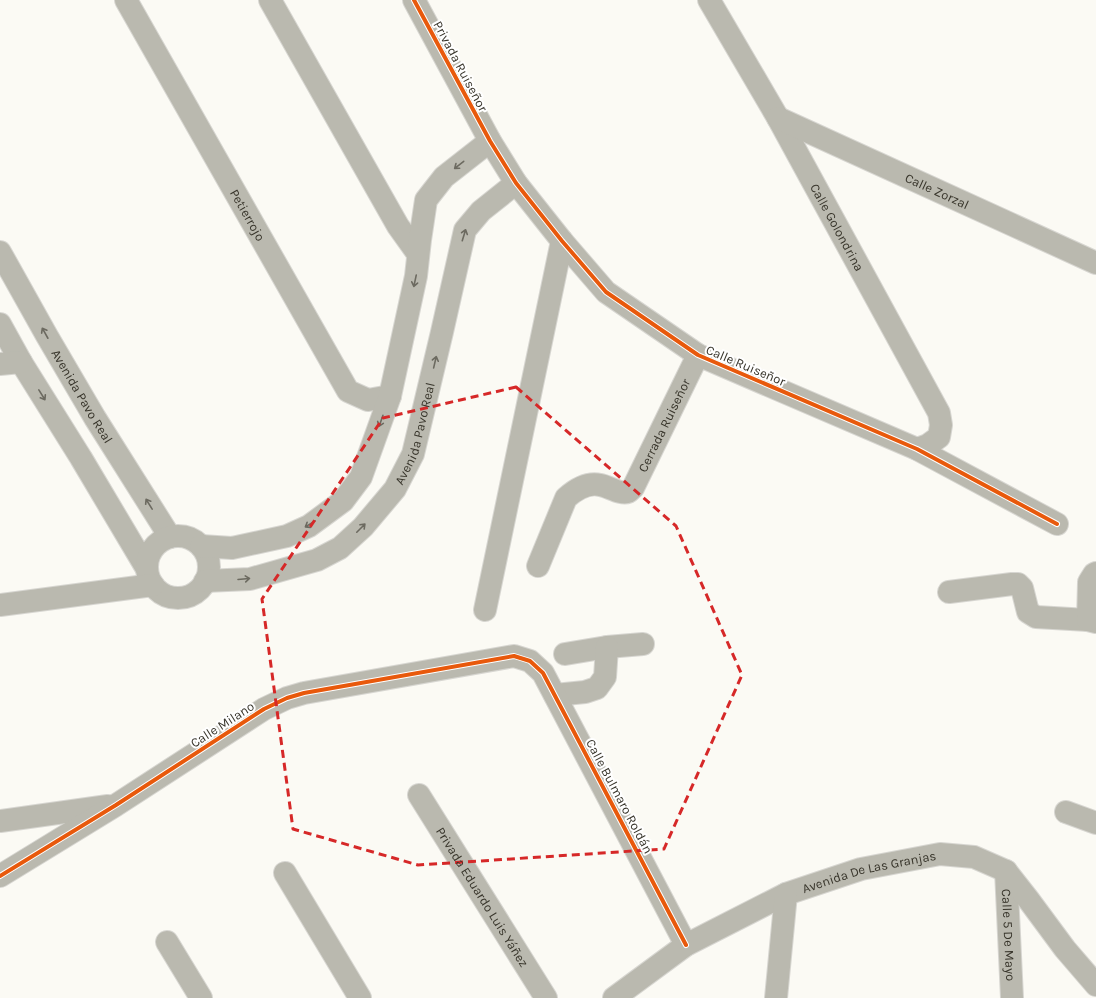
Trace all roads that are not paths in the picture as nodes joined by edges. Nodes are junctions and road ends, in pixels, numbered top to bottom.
1 (126, 0) edge
2 (270, 0) edge
3 (414, 0) edge
4 (709, 0) edge
5 (778, 118) junction
6 (490, 141) junction
7 (516, 183) junction
8 (562, 241) junction
9 (0, 252) edge
10 (418, 254) junction
11 (1096, 263) edge
12 (0, 324) edge
13 (698, 356) junction
14 (21, 362) junction
15 (0, 364) edge
16 (390, 396) junction
17 (917, 449) junction
18 (1057, 524) dead end
19 (170, 537) junction
20 (201, 546) junction
21 (538, 566) dead end
22 (1096, 573) edge
23 (150, 577) junction
24 (206, 581) junction
25 (949, 592) dead end
26 (0, 605) edge
27 (485, 610) dead end
28 (1092, 621) edge
29 (643, 644) dead end
30 (607, 647) junction
31 (565, 654) dead end
32 (530, 661) joint
33 (555, 695) junction
34 (419, 795) dead end
35 (116, 805) junction
36 (1066, 812) dead end
37 (0, 821) edge
38 (1096, 823) edge
39 (1006, 871) junction
40 (285, 873) dead end
41 (0, 876) edge
42 (786, 894) junction
43 (167, 942) dead end
44 (686, 945) junction
45 (1096, 985) edge
46 (201, 998) edge
47 (360, 998) edge
48 (546, 998) edge
49 (614, 998) edge
50 (776, 998) edge
51 (1012, 998) edge

1 - 16 street, Petierrojo
2 - 10 street
3 - 6 street, Privada Ruiseñor
4 - 5 street, Calle Golondrina
5 - 11 street, Calle Zorzal
5 - 17 street, Calle Golondrina
6 - 7 street, Calle Ruiseñor
6 -> 10 street
7 - 8 street, Calle Ruiseñor
24 -> 7 street, Avenida Pavo Real
8 - 13 street, Calle Ruiseñor
8 - 27 street
19 -> 9 street, Avenida Pavo Real
10 -> 16 street
12 - 14 street
13 - 17 street, Calle Ruiseñor
13 - 21 street, Cerrada Ruiseñor
14 - 15 street
14 -> 23 street
16 -> 20 street
17 - 18 street, Calle Ruiseñor
19 - 20 street
19 - 23 street
20 - 24 street
22 - 28 street
23 - 24 street
23 - 26 street
25 - 28 street
29 - 30 street
30 - 31 street
30 - 33 street
32 - 33 street, Calle Bulmaro Roldán
32 - 35 street, Calle Milano
33 - 44 street, Calle Bulmaro Roldán
34 - 48 street, Privada Eduardo Luis Yáñez
35 - 37 street, Calle Milano
35 - 41 street, Calle Milano
36 - 38 street
39 - 42 street, Avenida De Las Granjas
39 - 45 street, Avenida De Las Granjas
39 - 51 street, Calle 5 De Mayo
40 - 47 street
42 - 44 street, Avenida De Las Granjas
42 - 50 street
43 - 46 street
44 - 49 street, Avenida De Las Granjas

